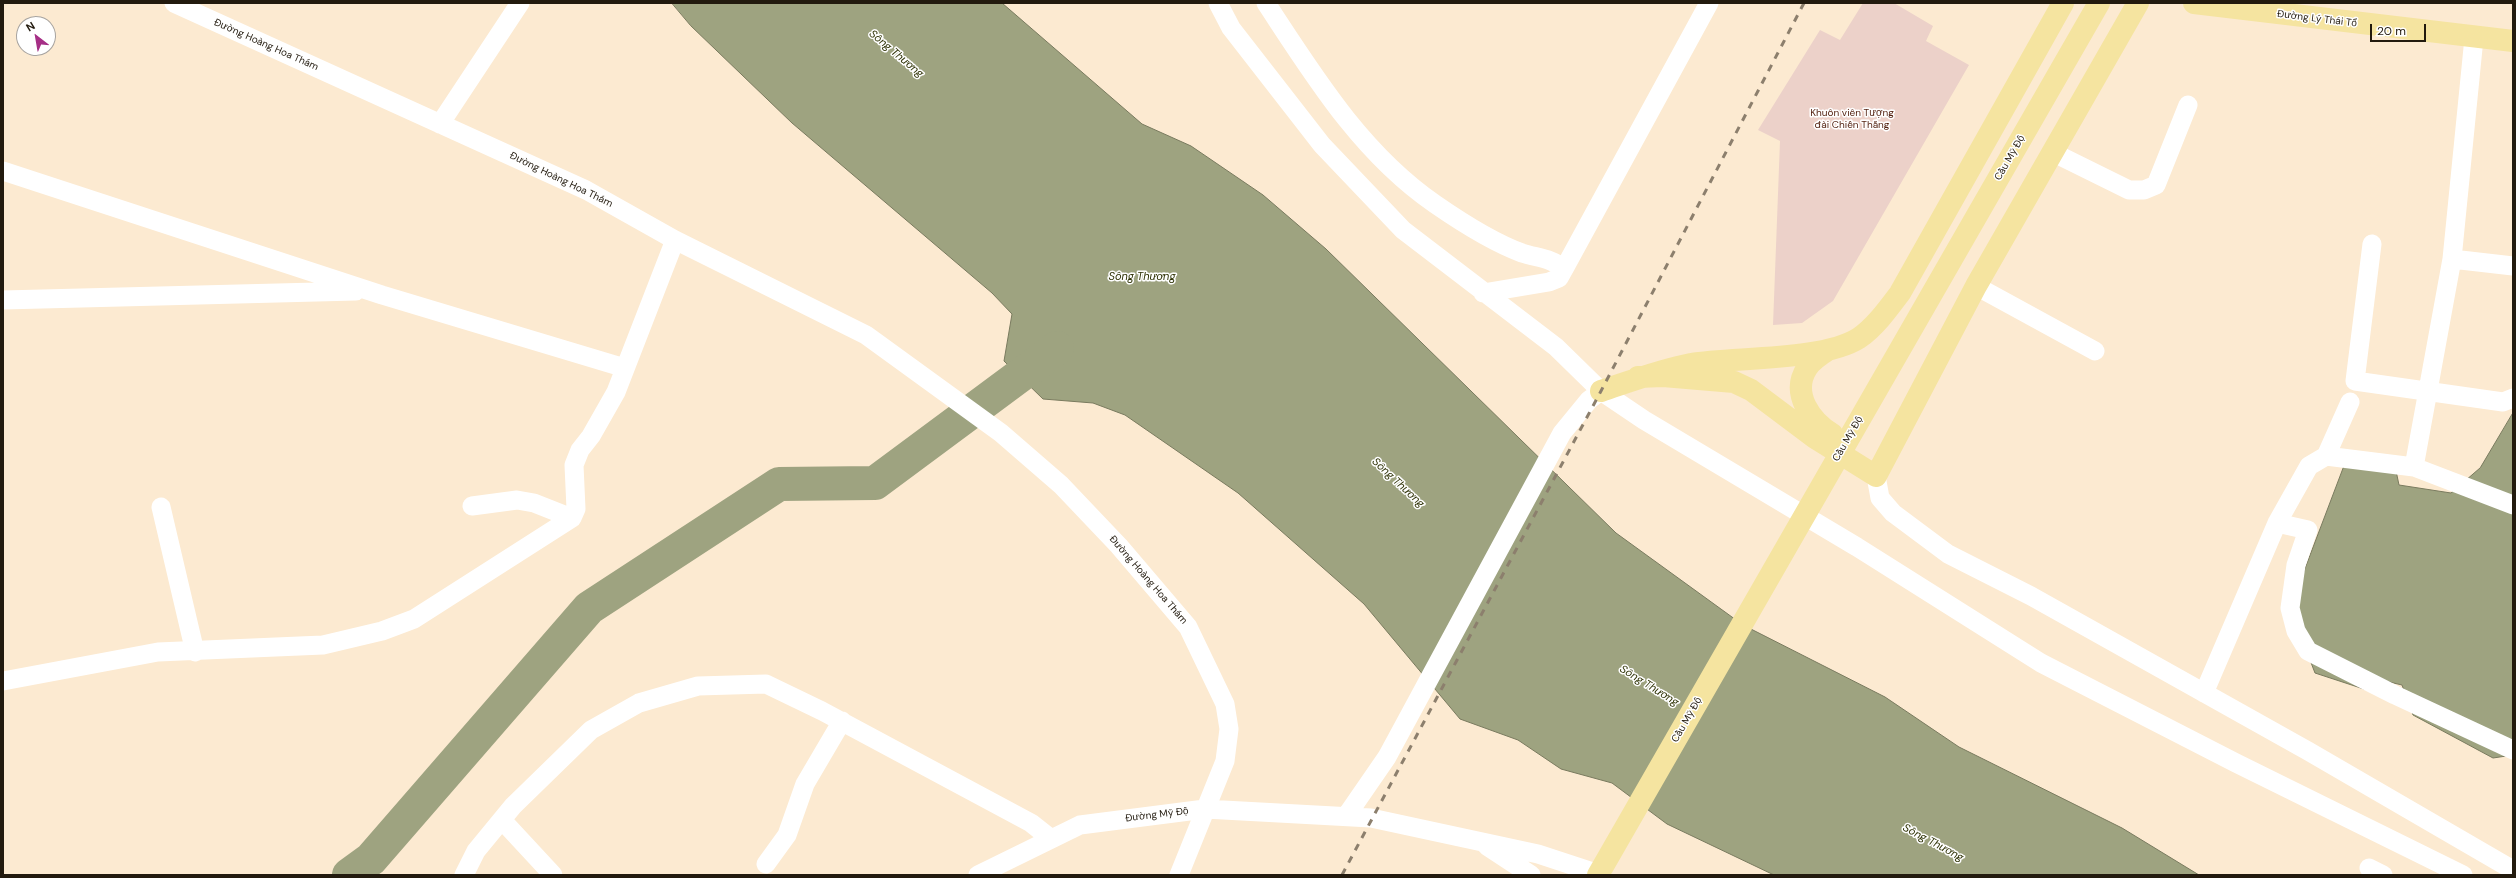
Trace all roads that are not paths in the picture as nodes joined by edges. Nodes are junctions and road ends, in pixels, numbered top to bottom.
1 (174, 3) edge
2 (520, 3) edge
3 (1218, 3) edge
4 (1266, 3) edge
5 (1709, 3) edge
6 (2063, 3) edge
7 (2099, 3) edge
8 (2138, 3) edge
9 (2194, 3) edge
10 (2474, 38) junction
11 (2513, 41) edge
12 (2188, 105) dead end
13 (440, 124) junction
14 (2052, 152) junction
15 (3, 171) edge
16 (675, 240) junction
17 (2372, 244) dead end
18 (2452, 259) junction
19 (2513, 266) edge
20 (1564, 269) junction
21 (1976, 286) junction
22 (369, 291) junction
23 (1483, 293) junction
24 (3, 300) edge
25 (1831, 348) junction
26 (2095, 351) dead end
27 (625, 368) junction
28 (1638, 377) junction
29 (1601, 391) junction
30 (2426, 393) junction
31 (2513, 398) edge
32 (2350, 402) dead end
33 (2326, 456) junction
34 (2414, 467) junction
35 (1879, 471) junction
36 (2513, 505) edge
37 (161, 506) dead end
38 (472, 506) dead end
39 (572, 518) junction
40 (2277, 522) junction
41 (194, 652) junction
42 (3, 681) edge
43 (2204, 693) junction
44 (842, 721) junction
45 (2513, 750) edge
46 (1205, 809) junction
47 (1347, 815) junction
48 (502, 820) junction
49 (1050, 838) junction
50 (1481, 841) junction
51 (766, 864) dead end
52 (2513, 870) edge
53 (464, 875) edge
54 (553, 875) edge
55 (978, 875) edge
56 (1179, 875) edge
57 (1531, 875) edge
58 (1598, 875) edge
59 (1602, 875) edge
60 (2463, 875) edge

1 - 13 street, Đường Hoàng Hoa Thám
2 - 13 street
3 - 23 street
4 - 20 street
5 - 20 street
6 - 25 main road
7 - 58 main road, Cầu Mỹ Độ
8 - 14 main road
9 - 10 main road, Đường Lý Thái Tổ
10 - 11 main road, Đường Lý Thái Tổ
10 - 18 street
12 - 14 street
13 - 16 street, Đường Hoàng Hoa Thám
14 - 21 main road
15 - 22 street
16 - 27 street
16 - 46 street, Đường Hoàng Hoa Thám
17 - 30 street
18 - 19 street
18 - 30 street
20 - 23 street
21 - 26 street
21 - 35 main road
22 - 24 street
22 - 27 street
23 - 29 street
25 - 28 main road
25 - 35 main road
27 - 39 street
28 - 29 main road
28 - 35 main road
29 - 47 street
29 - 60 street
30 - 31 street
30 - 34 street
32 - 33 street
33 - 34 street
33 - 40 street
34 - 36 street
35 - 43 street
37 - 41 street
38 - 39 street
39 - 41 street
40 - 43 street
40 - 45 street
41 - 42 street
43 - 52 street
44 - 48 street
44 - 49 street
44 - 51 street
46 - 47 street, Đường Mỹ Độ
46 - 49 street, Đường Mỹ Độ
46 - 56 street, Đường Hoàng Hoa Thám
47 - 50 street, Đường Mỹ Độ
48 - 53 street
48 - 54 street
49 - 55 street, Đường Mỹ Độ
50 - 57 street
50 - 59 street, Đường Mỹ Độ

